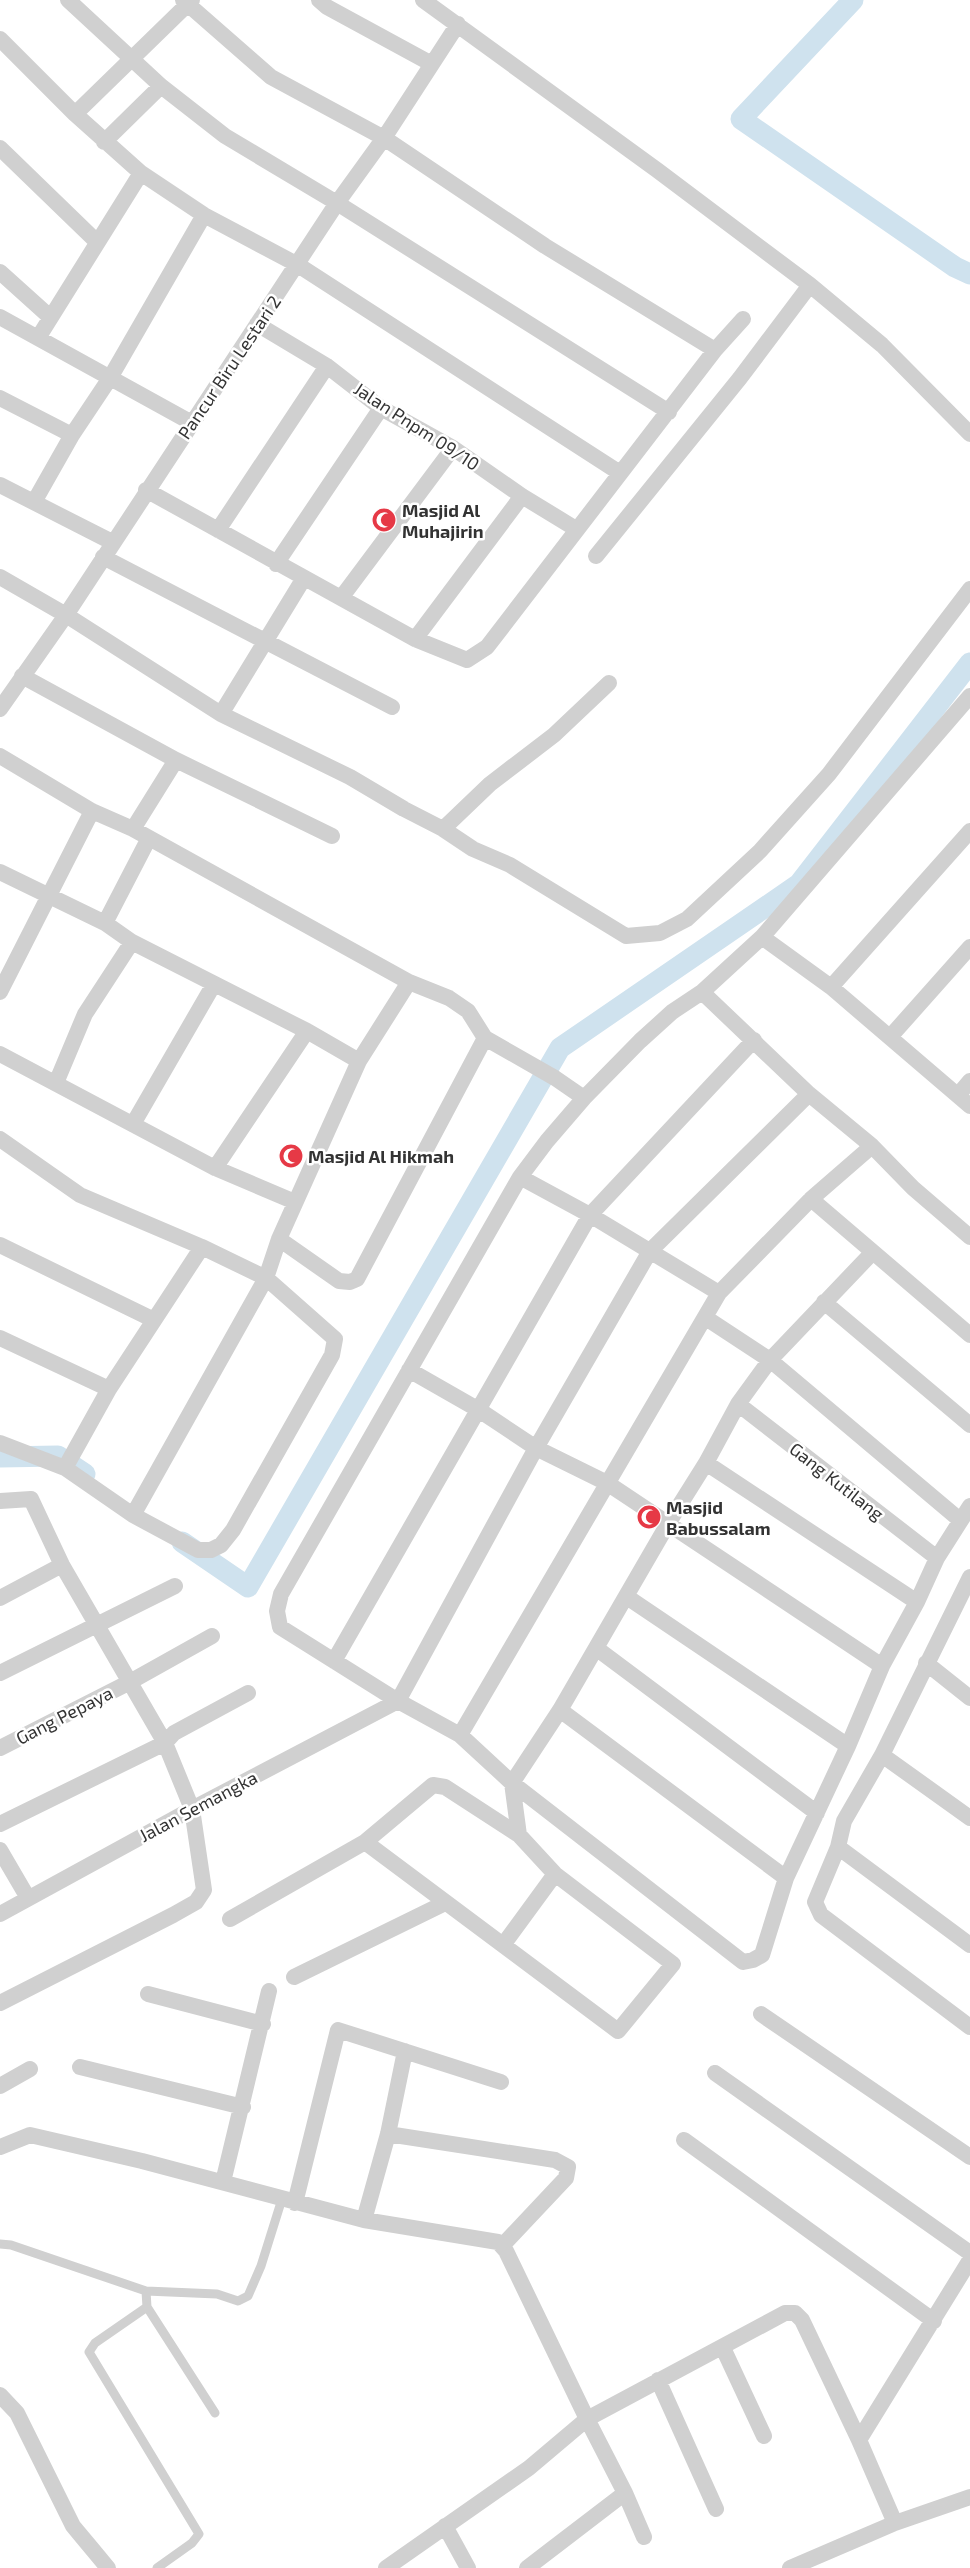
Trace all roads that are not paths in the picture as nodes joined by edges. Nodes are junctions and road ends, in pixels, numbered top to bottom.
1 (68, 0) edge
2 (319, 0) edge
3 (423, 0) edge
4 (187, 1) edge
5 (458, 24) junction
6 (0, 39) edge
7 (131, 59) junction
8 (430, 63) junction
9 (160, 86) junction
10 (75, 114) junction
11 (384, 138) junction
12 (104, 142) junction
13 (0, 148) edge
14 (141, 173) junction
15 (337, 203) junction
16 (204, 215) junction
17 (96, 242) junction
18 (298, 265) junction
19 (0, 272) edge
20 (810, 285) junction
21 (0, 317) edge
22 (50, 317) junction
23 (743, 318) dead end
24 (257, 324) junction
25 (38, 338) junction
26 (714, 350) junction
27 (327, 366) junction
28 (110, 378) junction
29 (0, 398) edge
30 (381, 408) junction
31 (669, 412) junction
32 (192, 423) junction
33 (970, 434) edge
34 (72, 435) junction
35 (452, 448) junction
36 (620, 473) junction
37 (0, 485) edge
38 (146, 490) junction
39 (522, 496) junction
40 (34, 502) junction
41 (576, 529) junction
42 (218, 530) junction
43 (112, 542) junction
44 (596, 556) dead end
45 (104, 557) junction
46 (276, 564) junction
47 (0, 577) edge
48 (304, 578) junction
49 (970, 589) edge
50 (341, 598) junction
51 (66, 615) junction
52 (415, 639) junction
53 (266, 642) junction
54 (22, 676) junction
55 (609, 683) dead end
56 (970, 696) edge
57 (392, 707) dead end
58 (0, 709) edge
59 (221, 714) junction
60 (0, 756) edge
61 (176, 760) junction
62 (92, 811) junction
63 (133, 829) junction
64 (444, 829) junction
65 (970, 831) edge
66 (332, 836) dead end
67 (149, 838) junction
68 (0, 872) edge
69 (48, 895) junction
70 (105, 923) junction
71 (762, 937) junction
72 (132, 942) junction
73 (970, 947) edge
74 (409, 982) junction
75 (214, 984) junction
76 (831, 987) junction
77 (0, 992) edge
78 (702, 992) junction
79 (307, 1031) junction
80 (890, 1037) junction
81 (485, 1038) junction
82 (754, 1040) junction
83 (0, 1054) edge
84 (359, 1061) junction
85 (970, 1081) edge
86 (56, 1082) junction
87 (809, 1094) junction
88 (958, 1094) junction
89 (584, 1098) junction
90 (970, 1106) edge
91 (133, 1124) junction
92 (0, 1139) edge
93 (872, 1146) junction
94 (215, 1168) junction
95 (520, 1177) junction
96 (811, 1199) junction
97 (295, 1202) junction
98 (590, 1215) junction
99 (970, 1237) edge
100 (279, 1239) junction
101 (0, 1245) edge
102 (202, 1247) junction
103 (650, 1251) junction
104 (872, 1253) junction
105 (266, 1278) junction
106 (718, 1293) junction
107 (824, 1302) junction
108 (706, 1318) junction
109 (154, 1320) junction
110 (970, 1335) edge
111 (0, 1338) edge
112 (770, 1360) junction
113 (409, 1370) junction
114 (109, 1389) junction
115 (738, 1404) junction
116 (479, 1410) junction
117 (970, 1425) edge
118 (0, 1443) edge
119 (536, 1448) junction
120 (706, 1462) junction
121 (65, 1468) junction
122 (607, 1483) junction
123 (0, 1501) edge
124 (970, 1506) edge
125 (132, 1515) junction
126 (960, 1520) junction
127 (669, 1522) junction
128 (937, 1558) junction
129 (62, 1565) junction
130 (969, 1581) edge
131 (175, 1586) dead end
132 (0, 1598) edge
133 (627, 1598) junction
134 (917, 1602) junction
135 (99, 1626) junction
136 (212, 1636) dead end
137 (596, 1648) junction
138 (334, 1660) junction
139 (926, 1663) junction
140 (882, 1666) junction
141 (0, 1673) edge
142 (128, 1683) junction
143 (248, 1694) dead end
144 (970, 1698) edge
145 (398, 1701) junction
146 (560, 1710) junction
147 (460, 1735) junction
148 (165, 1743) junction
149 (848, 1746) junction
150 (0, 1748) edge
151 (882, 1756) junction
152 (512, 1783) junction
153 (192, 1809) junction
154 (818, 1813) junction
155 (970, 1818) edge
156 (0, 1824) edge
157 (518, 1835) junction
158 (365, 1842) junction
159 (838, 1846) junction
160 (0, 1850) edge
161 (555, 1874) junction
162 (786, 1878) junction
163 (28, 1898) junction
164 (445, 1903) junction
165 (0, 1914) edge
166 (230, 1919) dead end
167 (503, 1944) junction
168 (970, 1945) edge
169 (294, 1977) dead end
170 (270, 1991) dead end
171 (148, 1994) dead end
172 (0, 2003) edge
173 (761, 2014) dead end
174 (262, 2024) junction
175 (970, 2027) edge
176 (405, 2051) junction
177 (80, 2068) dead end
178 (30, 2069) dead end
179 (715, 2073) dead end
180 (501, 2082) dead end
181 (0, 2086) edge
182 (243, 2107) junction
183 (388, 2134) junction
184 (684, 2140) dead end
185 (0, 2147) edge
186 (970, 2157) edge
187 (223, 2182) junction
188 (289, 2201) junction
189 (364, 2220) junction
190 (0, 2244) edge
191 (502, 2246) junction
192 (970, 2253) edge
193 (970, 2260) edge
194 (146, 2291) junction
195 (147, 2307) junction
196 (934, 2321) junction
197 (723, 2348) junction
198 (658, 2380) junction
199 (0, 2395) edge
200 (214, 2413) dead end
201 (587, 2419) junction
202 (764, 2436) dead end
203 (859, 2440) junction
204 (625, 2493) junction
205 (970, 2497) edge
206 (716, 2509) dead end
207 (894, 2523) junction
208 (445, 2526) junction
209 (644, 2537) dead end
210 (800, 2566) edge
211 (108, 2568) edge
212 (157, 2568) edge
213 (386, 2568) edge
214 (468, 2568) edge
215 (527, 2568) edge

1 - 7 street
2 - 8 street
3 - 5 street
4 - 7 street
4 - 11 street
5 - 8 street, Pancur Biru Lestari 2
5 - 20 street
6 - 10 street
7 - 9 street
7 - 10 street
8 - 11 street, Pancur Biru Lestari 2
9 - 12 street
9 - 15 street
10 - 12 street
11 - 15 street, Pancur Biru Lestari 2
11 - 26 street
12 - 14 street
13 - 17 street
14 - 16 street
14 - 17 street
15 - 18 street, Pancur Biru Lestari 2
15 - 31 street
16 - 18 street
16 - 28 street
17 - 22 street
18 - 24 street, Pancur Biru Lestari 2
18 - 36 street
19 - 22 street
20 - 33 street
20 - 44 street
21 - 25 street
22 - 25 street
23 - 26 street
24 - 27 street, Jalan Pnpm 09/10
24 - 32 street, Pancur Biru Lestari 2
25 - 28 street
26 - 31 street
27 - 30 street, Jalan Pnpm 09/10
27 - 42 street
28 - 32 street
28 - 34 street
29 - 34 street
30 - 35 street, Jalan Pnpm 09/10
30 - 46 street
31 - 36 street
32 - 38 street, Pancur Biru Lestari 2
34 - 40 street
35 - 39 street, Jalan Pnpm 09/10
35 - 50 street
36 - 41 street
37 - 40 street
38 - 42 street
38 - 43 street, Pancur Biru Lestari 2
39 - 41 street, Jalan Pnpm 09/10
39 - 52 street
40 - 43 street
41 - 52 street
42 - 46 street
43 - 45 street, Pancur Biru Lestari 2
45 - 51 street, Pancur Biru Lestari 2
45 - 53 street
46 - 48 street
47 - 51 street
48 - 50 street
48 - 53 street
49 - 64 street
50 - 52 street
51 - 54 street, Pancur Biru Lestari 2
51 - 59 street
53 - 57 street
53 - 59 street
54 - 58 street, Pancur Biru Lestari 2
54 - 61 street
55 - 64 street
56 - 71 street
59 - 64 street
60 - 62 street
61 - 63 street
61 - 66 street
62 - 63 street
62 - 69 street
63 - 67 street
65 - 76 street
67 - 70 street
67 - 74 street
68 - 69 street
69 - 70 street
69 - 77 street
70 - 72 street
71 - 76 street
71 - 78 street
72 - 75 street
72 - 86 street
73 - 80 street
74 - 81 street
74 - 84 street
75 - 79 street
75 - 91 street
76 - 80 street
78 - 82 street
78 - 89 street
79 - 84 street
79 - 94 street
80 - 88 street
81 - 89 street
81 - 100 street
82 - 87 street
82 - 98 street
83 - 86 street
84 - 97 street
85 - 88 street
86 - 91 street
87 - 93 street
87 - 103 street
88 - 90 street
89 - 95 street
91 - 94 street
92 - 102 street
93 - 96 street
93 - 99 street
94 - 97 street
95 - 98 street
95 - 113 street
96 - 104 street
96 - 106 street
97 - 100 street
98 - 103 street
98 - 116 street
100 - 105 street
101 - 109 street
102 - 105 street
102 - 109 street
103 - 106 street
103 - 119 street
104 - 107 street
104 - 110 street
105 - 125 street
105 - 125 street
106 - 108 street
107 - 112 street
107 - 117 street
108 - 112 street
108 - 122 street
109 - 114 street
111 - 114 street
112 - 115 street
112 - 126 street
113 - 116 street
113 - 138 street
114 - 121 street
115 - 120 street
115 - 128 street, Gang Kutilang
116 - 119 street
116 - 138 street
118 - 121 street
119 - 122 street
119 - 145 street
120 - 127 street
120 - 134 street
121 - 125 street
122 - 127 street
122 - 147 street
123 - 129 street
124 - 126 street
126 - 128 street
127 - 133 street
127 - 140 street
128 - 134 street
129 - 132 street
129 - 135 street
130 - 139 street
131 - 135 street
133 - 137 street
133 - 149 street
134 - 140 street
135 - 141 street
135 - 142 street
136 - 142 street, Gang Pepaya
137 - 146 street
137 - 154 street
138 - 145 street
139 - 144 street
139 - 151 street
140 - 149 street
142 - 148 street
142 - 150 street, Gang Pepaya
143 - 148 street
145 - 147 street
145 - 153 street, Jalan Semangka
146 - 152 street
146 - 162 street
147 - 152 street
148 - 153 street
148 - 156 street
149 - 154 street
151 - 155 street
151 - 159 street
152 - 157 street
152 - 162 street
153 - 163 street, Jalan Semangka
153 - 172 street
154 - 162 street
157 - 158 street
157 - 161 street
158 - 164 street
158 - 166 street
159 - 168 street
159 - 175 street
160 - 163 street
161 - 167 street
161 - 167 street
163 - 165 street, Jalan Semangka
164 - 167 street
164 - 169 street
170 - 174 street
171 - 174 street
173 - 186 street
174 - 182 street
176 - 180 street
176 - 183 street
176 - 188 street
177 - 182 street
178 - 181 street
179 - 192 street
182 - 187 street
183 - 189 street
183 - 191 street
184 - 196 street
185 - 187 street
187 - 188 street
188 - 189 street
188 - 194 lane
189 - 191 street
190 - 194 lane
191 - 201 street
193 - 196 street
194 - 195 lane
195 - 200 lane
195 - 212 lane
196 - 203 street
197 - 198 street
197 - 202 street
197 - 203 street
198 - 201 street
198 - 206 street
199 - 211 street
201 - 204 street
201 - 208 street
203 - 207 street
204 - 209 street
204 - 215 street
205 - 207 street
207 - 210 street
208 - 213 street
208 - 214 street

